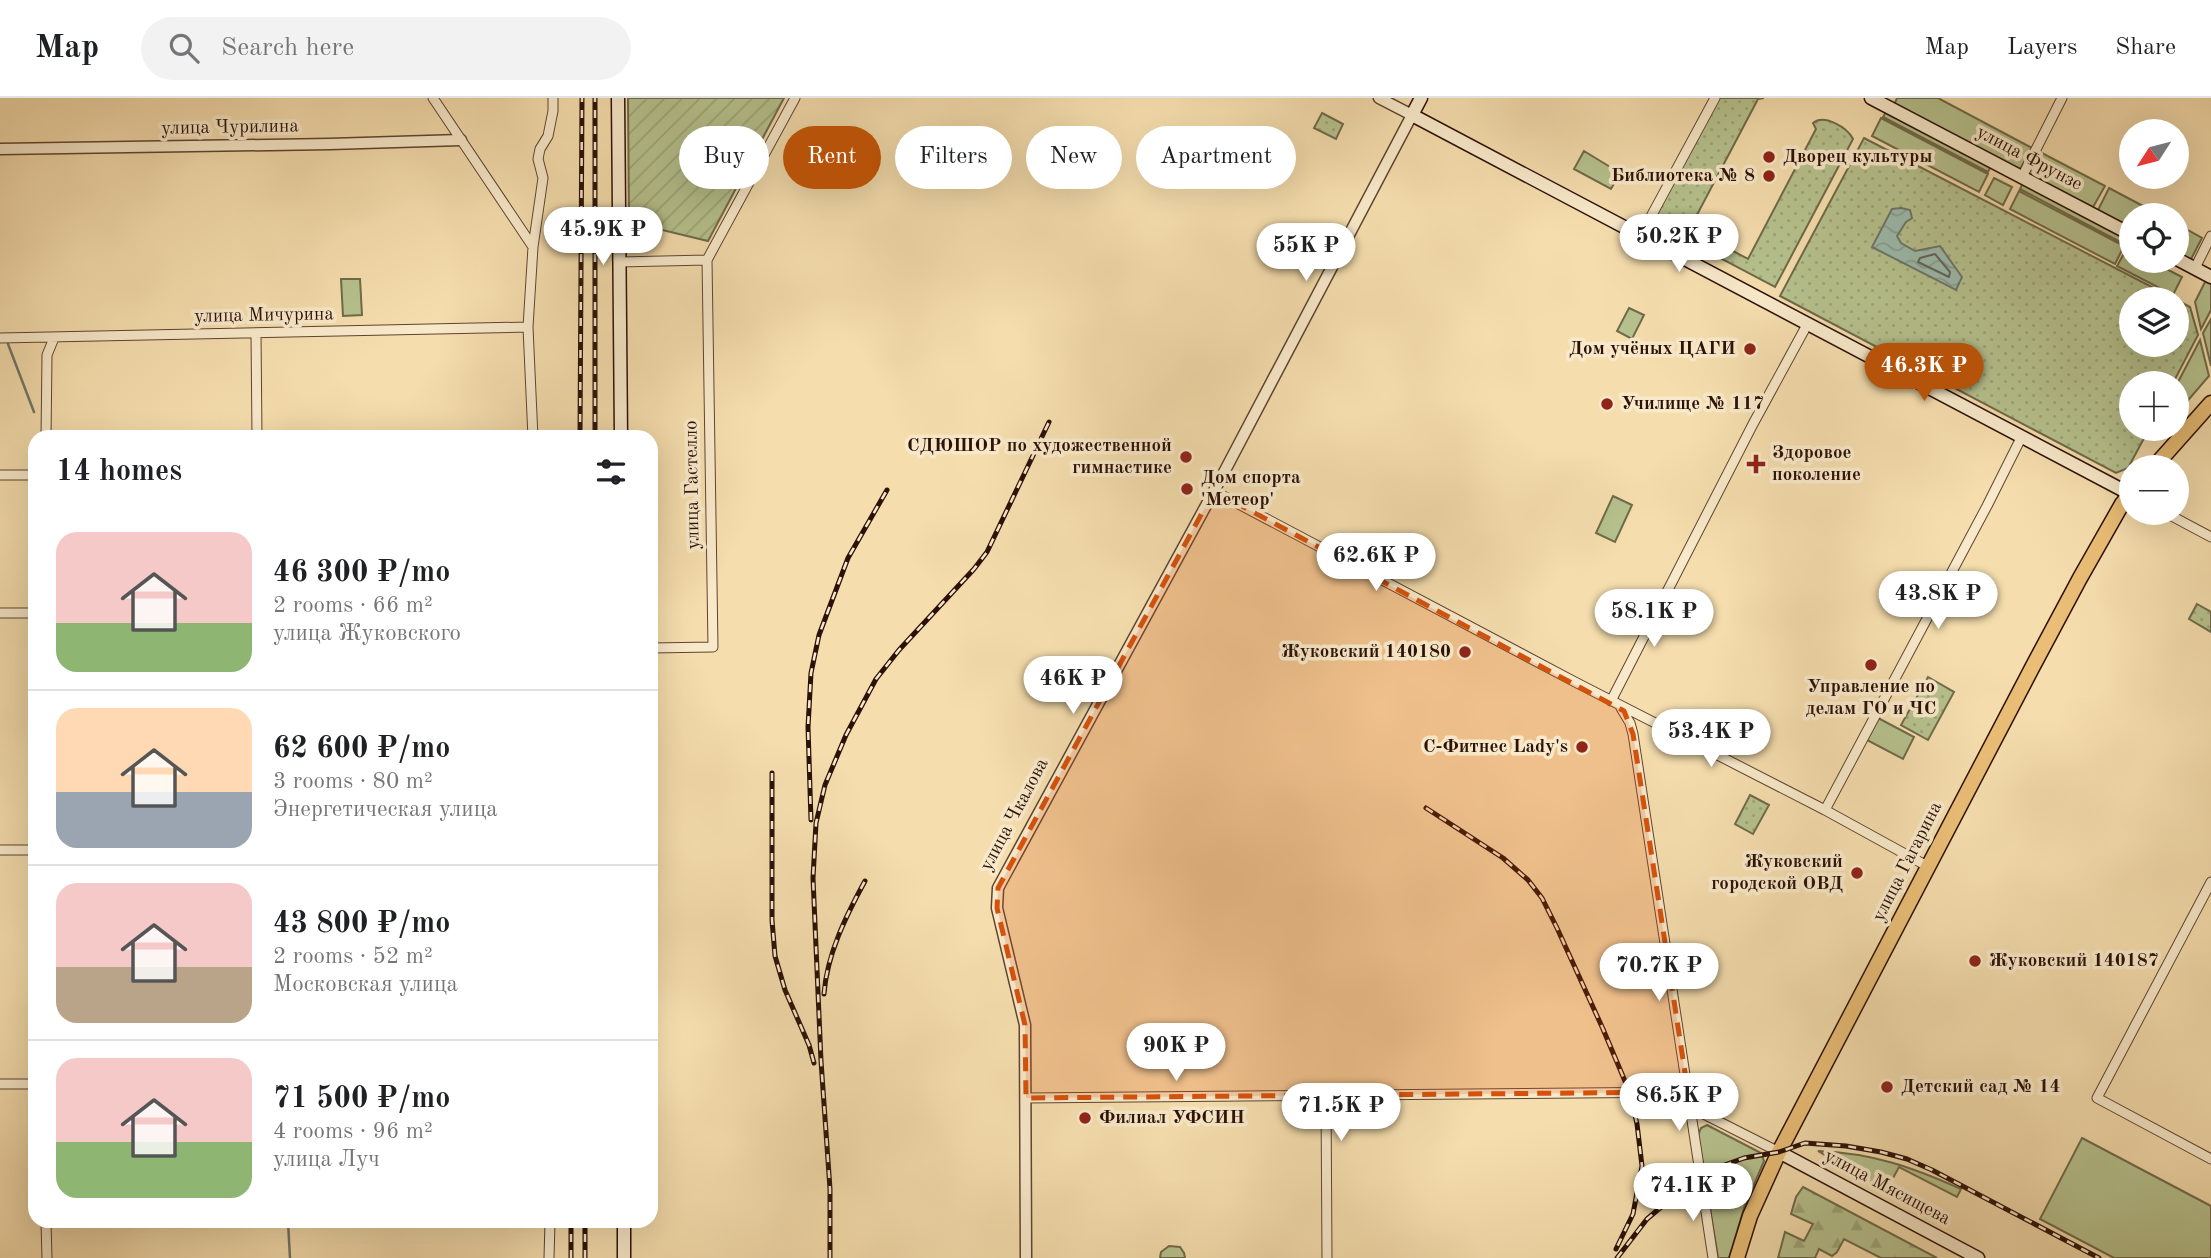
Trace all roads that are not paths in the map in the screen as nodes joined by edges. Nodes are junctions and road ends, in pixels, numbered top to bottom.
1 (433, 98) edge
2 (553, 98) edge
3 (618, 98) edge
4 (795, 98) edge
5 (1379, 98) edge
6 (1421, 98) edge
7 (1715, 98) edge
8 (1871, 98) edge
9 (2063, 98) edge
10 (1412, 115) junction
11 (460, 139) junction
12 (0, 149) edge
13 (2022, 177) junction
14 (2119, 228) edge
15 (1641, 236) junction
16 (2211, 236) edge
17 (533, 247) junction
18 (707, 260) junction
19 (619, 262) junction
20 (2189, 265) edge
21 (2195, 268) junction
22 (2211, 277) edge
23 (1808, 323) junction
24 (528, 327) junction
25 (256, 333) junction
26 (0, 338) edge
27 (54, 338) junction
28 (2211, 403) edge
29 (46, 430) edge
30 (257, 430) edge
31 (533, 430) edge
32 (621, 430) edge
33 (2022, 436) junction
34 (2165, 455) edge
35 (0, 475) edge
36 (28, 475) edge
37 (2119, 488) edge
38 (1214, 491) junction
39 (2119, 514) edge
40 (2188, 525) edge
41 (2211, 537) edge
42 (0, 612) edge
43 (28, 612) edge
44 (658, 648) edge
45 (1611, 701) junction
46 (1825, 810) junction
47 (0, 850) edge
48 (28, 850) edge
49 (1927, 866) junction
50 (2211, 882) edge
51 (0, 1084) edge
52 (28, 1084) edge
53 (1688, 1093) junction
54 (1326, 1097) junction
55 (1026, 1098) junction
56 (1690, 1107) junction
57 (1779, 1152) junction
58 (2211, 1159) edge
59 (47, 1228) edge
60 (550, 1228) edge
61 (624, 1228) edge
62 (47, 1258) edge
63 (549, 1258) edge
64 (624, 1258) edge
65 (1026, 1258) edge
66 (1327, 1258) edge
67 (1713, 1258) edge
68 (1737, 1258) edge
69 (1978, 1258) edge

1 - 11 street
2 - 17 street
3 - 19 main road
4 - 18 street, улица Гастелло
5 - 10 street
6 - 10 main road, улица Чкалова
7 - 15 street
8 - 13 main road, улица Фрунзе
9 - 13 street
10 - 15 main road
10 - 38 street, улица Чкалова
11 - 12 street, улица Чурилина
11 - 17 street
13 - 14 main road, улица Фрунзе
15 - 23 main road
16 - 21 street
17 - 24 street
18 - 19 street
18 - 44 street, улица Гастелло
19 - 32 main road
20 - 21 main road
21 - 22 main road
23 - 33 main road
23 - 45 street
24 - 25 street, улица Мичурина
24 - 31 street
25 - 27 street, улица Мичурина
25 - 30 street
26 - 27 street, улица Мичурина
27 - 29 street
28 - 34 main road
33 - 37 main road
33 - 46 street
35 - 36 street
38 - 45 street
38 - 55 street, улица Чкалова
39 - 49 main road, улица Гагарина
40 - 41 street
42 - 43 street
45 - 46 street
45 - 53 street
46 - 49 street
47 - 48 street
49 - 57 main road, улица Гагарина
50 - 58 street
51 - 52 street
53 - 54 street
53 - 56 street
54 - 55 street
54 - 66 street
55 - 65 street, улица Чкалова
56 - 57 street
56 - 67 street
57 - 68 main road, улица Гагарина
57 - 69 main road, улица Мясищева
59 - 62 street
60 - 63 street
61 - 64 main road

